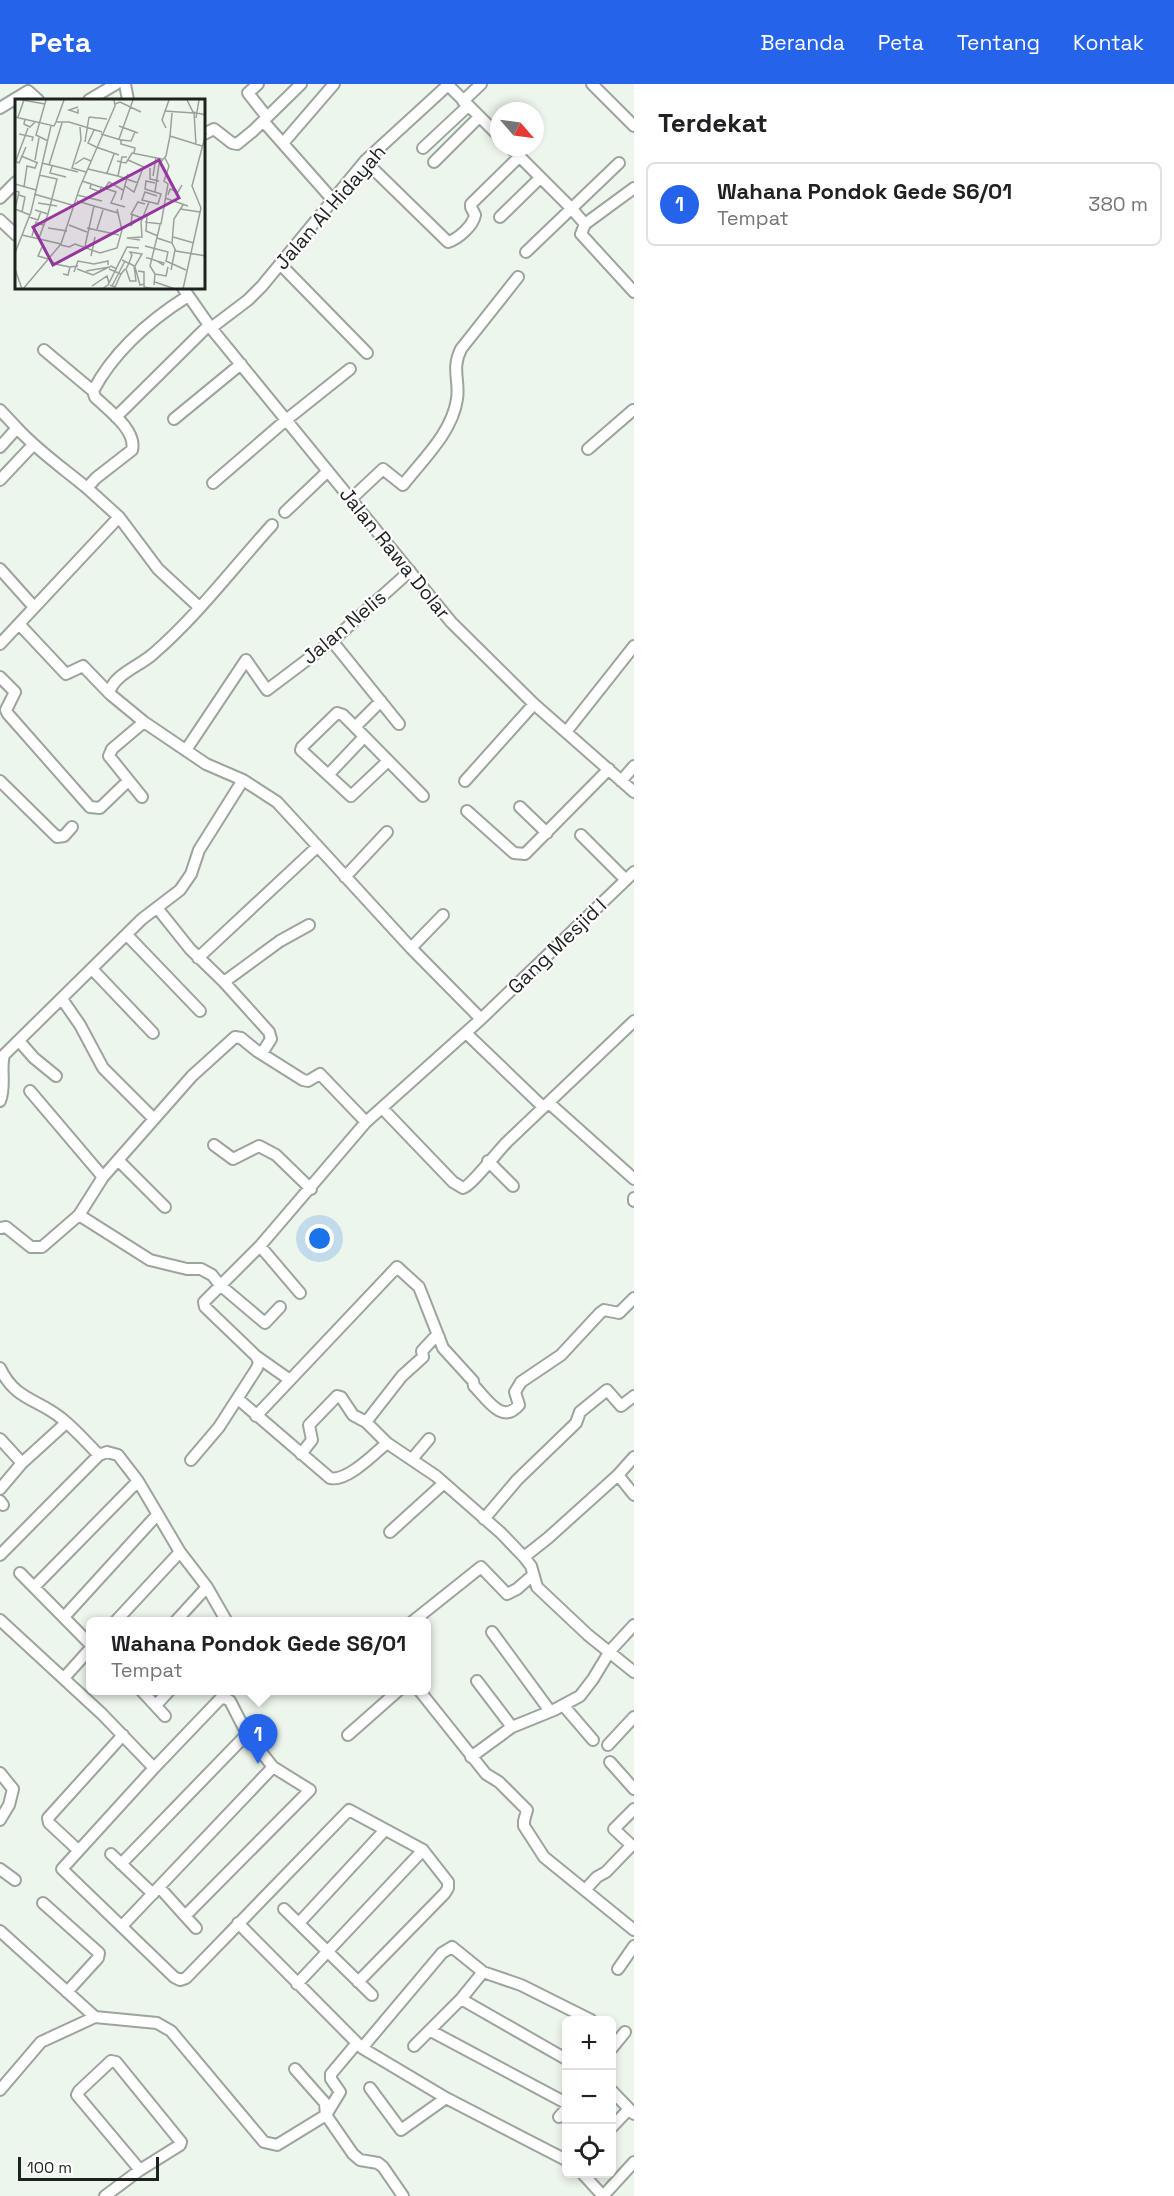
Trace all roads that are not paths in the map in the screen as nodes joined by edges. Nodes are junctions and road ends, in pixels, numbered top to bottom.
1 (116, 84) edge
2 (125, 84) edge
3 (258, 84) edge
4 (301, 84) edge
5 (334, 84) edge
6 (481, 84) edge
7 (592, 84) edge
8 (448, 85) edge
9 (37, 99) edge
10 (91, 99) edge
11 (128, 99) edge
12 (465, 104) junction
13 (0, 108) edge
14 (478, 117) junction
15 (265, 119) junction
16 (634, 126) edge
17 (490, 128) edge
18 (206, 133) edge
19 (284, 142) junction
20 (423, 148) dead end
21 (520, 156) joint
22 (365, 161) junction
23 (434, 162) dead end
24 (619, 163) dead end
25 (540, 178) junction
26 (15, 183) edge
27 (634, 188) edge
28 (0, 198) edge
29 (332, 199) junction
30 (571, 208) junction
31 (500, 217) dead end
32 (0, 220) edge
33 (585, 224) junction
34 (15, 234) edge
35 (526, 252) dead end
36 (280, 264) junction
37 (518, 277) dead end
38 (185, 292) edge
39 (634, 292) edge
40 (210, 327) junction
41 (44, 350) dead end
42 (367, 353) dead end
43 (241, 364) junction
44 (351, 369) dead end
45 (93, 391) junction
46 (0, 410) edge
47 (634, 410) edge
48 (116, 417) junction
49 (174, 419) dead end
50 (286, 420) junction
51 (17, 428) junction
52 (33, 445) junction
53 (0, 447) edge
54 (588, 449) dead end
55 (328, 471) junction
56 (0, 480) edge
57 (213, 483) dead end
58 (87, 488) junction
59 (351, 499) junction
60 (285, 512) dead end
61 (119, 518) junction
62 (272, 525) dead end
63 (0, 569) edge
64 (410, 571) junction
65 (200, 607) junction
66 (34, 608) junction
67 (19, 624) junction
68 (332, 641) junction
69 (0, 643) edge
70 (634, 646) edge
71 (0, 677) edge
72 (109, 693) junction
73 (381, 701) junction
74 (534, 704) junction
75 (144, 722) junction
76 (399, 724) dead end
77 (355, 727) junction
78 (566, 732) junction
79 (364, 737) junction
80 (186, 750) junction
81 (388, 761) junction
82 (634, 766) edge
83 (609, 769) junction
84 (327, 775) junction
85 (243, 780) junction
86 (0, 781) edge
87 (128, 781) junction
88 (465, 781) dead end
89 (621, 781) junction
90 (634, 792) edge
91 (423, 796) dead end
92 (142, 797) dead end
93 (520, 807) dead end
94 (467, 811) dead end
95 (72, 827) dead end
96 (387, 832) dead end
97 (547, 833) junction
98 (581, 835) dead end
99 (317, 847) junction
100 (630, 876) edge
101 (345, 877) junction
102 (158, 909) junction
103 (443, 915) dead end
104 (309, 925) dead end
105 (127, 935) junction
106 (411, 948) junction
107 (198, 958) junction
108 (92, 969) junction
109 (224, 982) junction
110 (62, 999) junction
111 (200, 1011) dead end
112 (481, 1019) junction
113 (634, 1021) edge
114 (153, 1033) dead end
115 (466, 1033) junction
116 (19, 1041) junction
117 (262, 1053) junction
118 (1, 1058) edge
119 (56, 1076) dead end
120 (30, 1091) dead end
121 (0, 1101) edge
122 (546, 1105) junction
123 (382, 1108) junction
124 (154, 1119) junction
125 (366, 1122) junction
126 (214, 1145) dead end
127 (118, 1160) junction
128 (488, 1161) junction
129 (104, 1177) junction
130 (634, 1179) edge
131 (513, 1186) dead end
132 (311, 1189) junction
133 (165, 1207) dead end
134 (79, 1215) junction
135 (0, 1228) edge
136 (260, 1246) junction
137 (220, 1286) junction
138 (300, 1293) dead end
139 (634, 1298) edge
140 (280, 1307) dead end
141 (439, 1337) junction
142 (256, 1356) junction
143 (0, 1368) edge
144 (290, 1380) junction
145 (238, 1399) junction
146 (632, 1401) edge
147 (256, 1416) junction
148 (366, 1422) junction
149 (66, 1423) junction
150 (0, 1439) edge
151 (429, 1439) dead end
152 (387, 1443) junction
153 (300, 1454) junction
154 (99, 1455) junction
155 (634, 1457) edge
156 (412, 1459) junction
157 (191, 1460) dead end
158 (22, 1463) junction
159 (618, 1475) junction
160 (138, 1481) junction
161 (444, 1483) junction
162 (0, 1489) edge
163 (634, 1495) edge
164 (157, 1515) junction
165 (484, 1519) junction
166 (390, 1532) dead end
167 (180, 1552) junction
168 (0, 1556) edge
169 (525, 1557) junction
170 (20, 1573) dead end
171 (533, 1575) junction
172 (34, 1587) junction
173 (207, 1587) junction
174 (64, 1617) junction
175 (120, 1617) edge
176 (179, 1617) edge
177 (224, 1617) edge
178 (418, 1617) edge
179 (0, 1620) edge
180 (634, 1626) edge
181 (492, 1632) dead end
182 (86, 1640) edge
183 (610, 1651) junction
184 (86, 1653) edge
185 (634, 1672) edge
186 (64, 1678) junction
187 (477, 1681) dead end
188 (146, 1695) edge
189 (165, 1695) edge
190 (393, 1695) edge
191 (423, 1695) edge
192 (156, 1705) junction
193 (562, 1705) junction
194 (550, 1712) junction
195 (165, 1716) dead end
196 (634, 1717) edge
197 (512, 1727) junction
198 (247, 1734) junction
199 (123, 1735) junction
200 (348, 1736) dead end
201 (593, 1740) dead end
202 (608, 1745) dead end
203 (471, 1757) junction
204 (610, 1762) dead end
205 (273, 1767) junction
206 (154, 1768) junction
207 (0, 1773) edge
208 (634, 1789) edge
209 (634, 1809) edge
210 (0, 1820) edge
211 (385, 1830) junction
212 (78, 1850) junction
213 (423, 1850) junction
214 (111, 1854) dead end
215 (121, 1864) junction
216 (0, 1869) edge
217 (15, 1880) dead end
218 (156, 1890) junction
219 (585, 1890) junction
220 (43, 1903) dead end
221 (284, 1909) dead end
222 (186, 1916) junction
223 (238, 1923) junction
224 (299, 1923) junction
225 (122, 1926) junction
226 (196, 1928) dead end
227 (0, 1930) edge
228 (634, 1930) edge
229 (634, 1946) edge
230 (328, 1951) junction
231 (618, 1969) dead end
232 (483, 1972) junction
233 (358, 1982) junction
234 (297, 1984) junction
235 (67, 1992) junction
236 (372, 1995) dead end
237 (460, 1999) junction
238 (583, 2016) edge
239 (95, 2017) junction
240 (431, 2031) junction
241 (625, 2032) dead end
242 (616, 2043) edge
243 (359, 2045) junction
244 (414, 2046) dead end
245 (562, 2056) edge
246 (296, 2069) dead end
247 (370, 2088) dead end
248 (0, 2090) edge
249 (616, 2095) edge
250 (446, 2098) junction
251 (562, 2100) edge
252 (632, 2112) edge
253 (326, 2115) junction
254 (616, 2124) edge
255 (562, 2157) edge
256 (634, 2162) edge
257 (140, 2170) junction
258 (587, 2178) edge
259 (105, 2196) edge
260 (403, 2196) edge
261 (603, 2196) edge

1 - 10 street
2 - 11 street
3 - 15 street
4 - 15 street
5 - 19 street
6 - 12 street
7 - 16 street
8 - 12 street
8 - 22 street, Jalan Al Hidayah
9 - 13 street
12 - 14 street
12 - 20 street
14 - 17 street
14 - 23 street
15 - 18 street
15 - 19 street
19 - 29 street
21 - 22 street
21 - 25 street
22 - 29 street, Jalan Al Hidayah
24 - 30 street
25 - 30 street
25 - 31 street
26 - 28 street
27 - 33 street
29 - 36 street, Jalan Al Hidayah
30 - 33 street
30 - 35 street
32 - 34 street
33 - 39 street
36 - 40 street, Jalan Al Hidayah
36 - 42 street
37 - 59 street
38 - 40 street, Jalan Rawa Dolar
38 - 45 street
40 - 43 street, Jalan Rawa Dolar
40 - 48 street, Jalan Al Hidayah
41 - 45 street
43 - 49 street
43 - 50 street, Jalan Rawa Dolar
44 - 50 street
45 - 48 street
46 - 51 street
47 - 54 street
48 - 58 street
50 - 55 street, Jalan Rawa Dolar
50 - 57 street
51 - 52 street
51 - 53 street
52 - 56 street
52 - 58 street
55 - 59 street, Jalan Rawa Dolar
55 - 60 street
58 - 61 street
59 - 64 street, Jalan Rawa Dolar
61 - 65 street
61 - 66 street
62 - 65 street
63 - 66 street
64 - 68 street, Jalan Nelis
64 - 74 street, Jalan Rawa Dolar
65 - 72 street
66 - 67 street
67 - 69 street
67 - 72 street
68 - 73 street
68 - 80 street, Jalan Nelis
70 - 78 street
71 - 87 street
72 - 75 street
73 - 76 street
73 - 77 street
74 - 78 street, Jalan Rawa Dolar
74 - 88 street
75 - 80 street
75 - 87 street
77 - 79 street
77 - 84 street
78 - 83 street, Jalan Rawa Dolar
79 - 81 street
79 - 84 street
80 - 85 street
81 - 84 street
81 - 91 street
82 - 89 street
83 - 89 street, Jalan Rawa Dolar
83 - 97 street
85 - 99 street
85 - 102 street
86 - 95 street
87 - 92 street
89 - 90 street, Jalan Rawa Dolar
93 - 97 street
94 - 97 street
96 - 101 street
98 - 100 street
99 - 101 street
99 - 107 street
100 - 112 street, Gang Mesjid I
101 - 106 street
102 - 105 street
102 - 107 street
103 - 106 street
104 - 109 street
105 - 108 street
105 - 111 street
106 - 112 street
107 - 109 street
108 - 110 street
108 - 114 street
109 - 117 street
110 - 116 street
110 - 124 street
112 - 115 street, Gang Mesjid I
113 - 122 street
115 - 122 street
115 - 123 street, Gang Mesjid I
116 - 118 street
116 - 119 street
117 - 124 street
117 - 125 street
118 - 121 street
120 - 129 street
122 - 128 street
122 - 130 street
123 - 125 street, Gang Mesjid I
123 - 128 street
124 - 127 street
125 - 132 street, Gang Mesjid I
126 - 132 street
127 - 129 street
127 - 133 street
128 - 131 street
129 - 134 street
132 - 136 street, Gang Mesjid I
134 - 135 street
134 - 137 street
136 - 137 street, Gang Mesjid I
136 - 138 street
137 - 140 street
137 - 142 street, Gang Mesjid I
139 - 141 street
141 - 144 street
141 - 148 street
142 - 144 street
142 - 145 street
143 - 149 street
144 - 147 street
145 - 147 street
145 - 157 street
146 - 165 street
147 - 153 street
148 - 152 street
148 - 153 street
149 - 154 street
149 - 158 street
150 - 158 street
151 - 156 street
152 - 153 street
152 - 156 street
154 - 160 street
154 - 168 street
155 - 159 street
156 - 161 street
158 - 162 street
159 - 163 street
159 - 169 street
160 - 164 street
160 - 172 street
161 - 165 street
161 - 166 street
164 - 167 street
164 - 174 street
165 - 169 street
167 - 173 street
167 - 175 street
169 - 171 street
170 - 172 street
171 - 178 street
171 - 183 street
172 - 174 street
173 - 176 street
173 - 177 street
174 - 182 street
179 - 186 street
180 - 183 street
181 - 194 street
183 - 185 street
183 - 193 street
184 - 186 street
186 - 199 street
187 - 197 street
188 - 192 street
189 - 192 street
190 - 200 street
191 - 203 street
192 - 195 street
193 - 194 street
193 - 201 street
194 - 197 street
196 - 202 street
197 - 203 street
198 - 205 street
198 - 206 street
198 - 215 street
199 - 206 street
199 - 212 street
203 - 219 street
204 - 208 street
205 - 218 street
205 - 222 street
206 - 212 street
207 - 210 street
209 - 219 street
211 - 213 street
211 - 223 street
211 - 224 street
212 - 225 street
213 - 230 street
213 - 233 street
214 - 215 street
215 - 218 street
216 - 217 street
218 - 222 street
218 - 225 street
219 - 228 street
220 - 235 street
221 - 224 street
222 - 226 street
223 - 225 street
223 - 234 street
224 - 230 street
227 - 235 street
229 - 231 street
230 - 233 street
230 - 234 street
232 - 237 street
232 - 238 street
232 - 243 street
233 - 236 street
234 - 243 street
235 - 239 street
237 - 240 street
237 - 245 street
239 - 248 street
239 - 253 street
240 - 244 street
240 - 251 street
241 - 242 street
243 - 250 street
243 - 253 street
246 - 253 street
247 - 250 street
249 - 252 street
250 - 255 street
252 - 254 street
253 - 260 street
256 - 261 street
257 - 257 street
257 - 259 street
258 - 261 street

